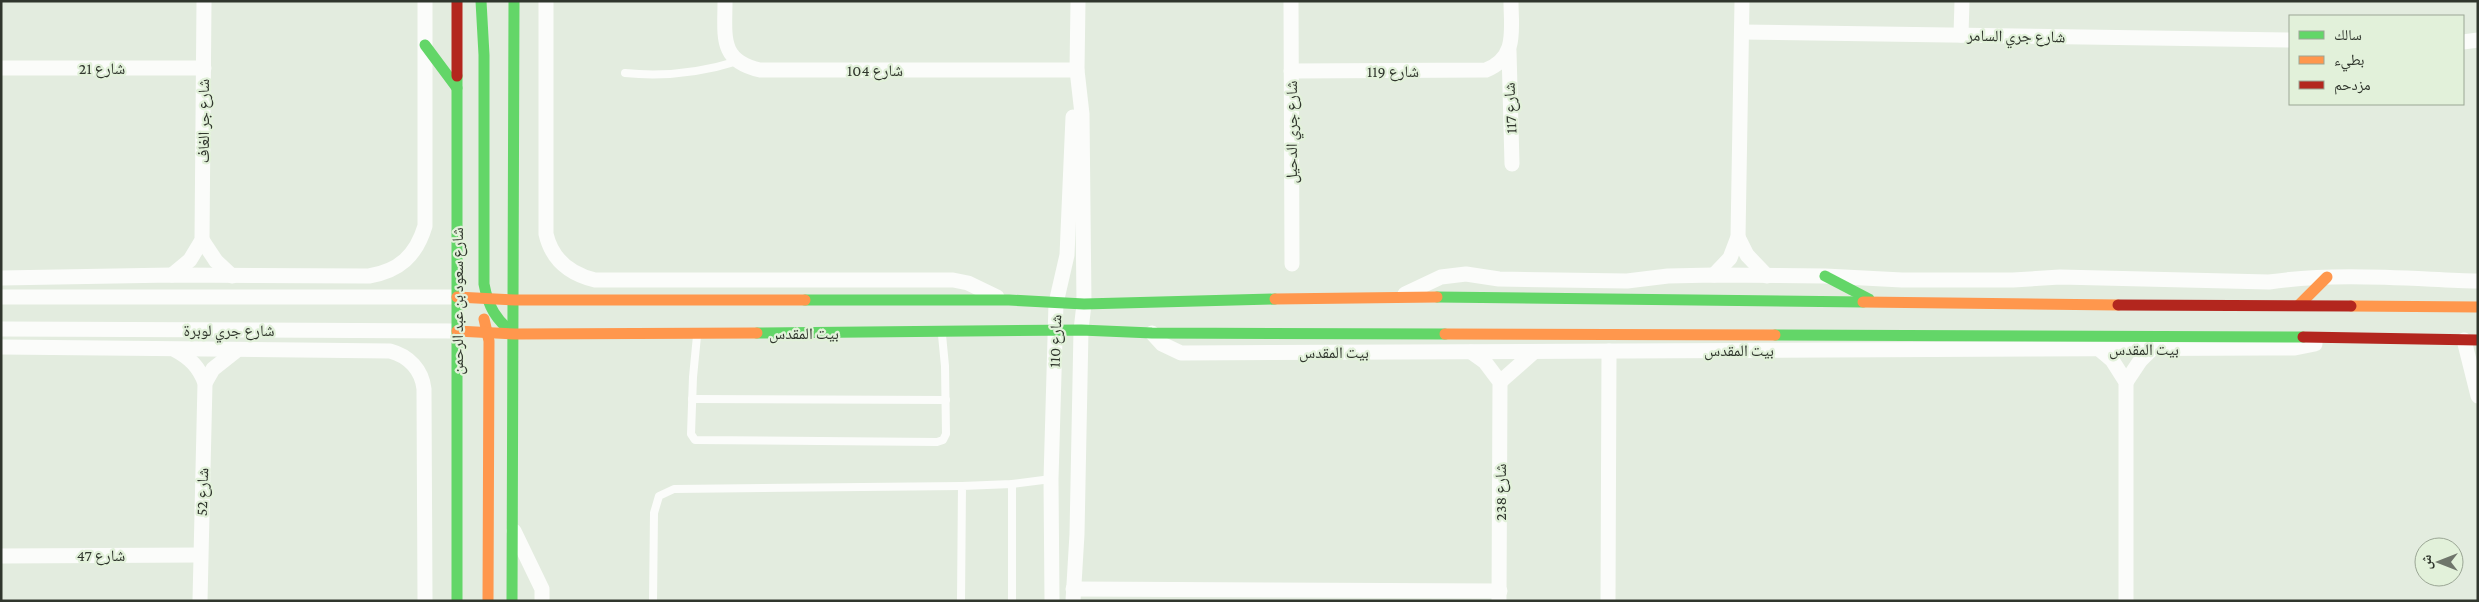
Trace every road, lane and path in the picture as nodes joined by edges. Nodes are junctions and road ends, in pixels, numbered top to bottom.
1 (204, 1) edge
2 (425, 1) edge
3 (457, 1) edge
4 (481, 1) edge
5 (514, 1) edge
6 (546, 1) edge
7 (725, 1) edge
8 (1078, 1) edge
9 (1291, 1) edge
10 (1511, 1) edge
11 (1742, 1) edge
12 (1962, 1) edge
13 (1742, 32) junction
14 (1962, 35) junction
15 (2289, 40) edge
16 (2478, 40) edge
17 (2464, 42) edge
18 (425, 45) junction
19 (1509, 51) junction
20 (738, 61) junction
21 (1496, 66) joint
22 (1, 68) edge
23 (204, 68) junction
24 (1291, 71) junction
25 (625, 73) dead end
26 (1078, 77) junction
27 (457, 88) junction
28 (1512, 164) dead end
29 (1738, 237) junction
30 (202, 240) junction
31 (1292, 264) dead end
32 (172, 275) junction
33 (1714, 275) junction
34 (232, 276) junction
35 (1767, 276) junction
36 (1824, 276) junction
37 (2327, 276) junction
38 (1, 278) edge
39 (52, 278) junction
40 (2478, 281) edge
41 (84, 296) junction
42 (1398, 296) junction
43 (1, 297) edge
44 (456, 297) junction
45 (486, 299) junction
46 (515, 300) junction
47 (1009, 300) junction
48 (1056, 303) junction
49 (1879, 303) junction
50 (1084, 304) junction
51 (2299, 305) junction
52 (2478, 307) edge
53 (2478, 327) edge
54 (1, 329) edge
55 (1081, 330) junction
56 (456, 331) junction
57 (1055, 331) junction
58 (488, 332) junction
59 (698, 333) junction
60 (942, 333) junction
61 (1152, 333) junction
62 (515, 334) junction
63 (2032, 336) junction
64 (2330, 337) junction
65 (2471, 340) edge
66 (1, 347) edge
67 (2022, 349) junction
68 (2099, 349) junction
69 (2152, 349) junction
70 (175, 350) junction
71 (237, 350) junction
72 (1608, 351) junction
73 (1471, 352) junction
74 (1534, 352) junction
75 (1500, 382) junction
76 (2126, 382) junction
77 (205, 383) junction
78 (2478, 396) edge
79 (692, 399) junction
80 (946, 400) junction
81 (1051, 479) junction
82 (1012, 484) junction
83 (962, 486) junction
84 (513, 528) junction
85 (200, 555) junction
86 (1, 556) edge
87 (1073, 595) edge
88 (1500, 596) edge
89 (200, 601) edge
90 (425, 601) edge
91 (456, 601) edge
92 (488, 601) edge
93 (512, 601) edge
94 (542, 601) edge
95 (653, 601) edge
96 (961, 601) edge
97 (1012, 601) edge
98 (1052, 601) edge
99 (1608, 601) edge
100 (2126, 601) edge

1 - 23 street, شارع جر الغاف
2 - 18 street, شارع سعود بن عبد الرحمن
3 - 27 street, شارع سعود بن عبد الرحمن
4 - 45 street
5 - 46 street
6 - 47 street, بيت المقدس
7 - 20 street
8 - 26 street, شارع 110
9 - 24 street, شارع جري الدحيل
10 - 19 street, شارع 117
11 - 13 street
12 - 14 street
13 - 14 street, شارع جري السامر
13 - 29 street
14 - 15 street, شارع جري السامر
16 - 17 street
18 - 27 street
18 - 34 street, شارع سعود بن عبد الرحمن
19 - 21 street, شارع 117
19 - 28 street, شارع 117
20 - 25 lane
20 - 26 street, شارع 104
21 - 24 street, شارع 119
22 - 23 street, شارع 21
23 - 30 street, شارع جر الغاف
24 - 31 street, شارع جري الدحيل
26 - 48 street, شارع 110
26 - 50 street, شارع 110
27 - 44 street, شارع سعود بن عبد الرحمن
29 - 33 street
29 - 35 street
30 - 32 street
30 - 34 street
32 - 34 street
32 - 39 street
33 - 35 street, بيت المقدس
33 - 42 street, بيت المقدس
35 - 36 street, بيت المقدس
36 - 37 street, بيت المقدس
36 - 49 street
37 - 40 street, بيت المقدس
37 - 51 street
38 - 39 street
39 - 41 street
41 - 43 street, شارع جري لوبرة
41 - 44 street, شارع جري لوبرة
42 - 49 street, بيت المقدس
42 - 50 street, بيت المقدس
44 - 45 street, بيت المقدس
44 - 56 street, شارع سعود بن عبد الرحمن
44 - 58 street
45 - 46 street, بيت المقدس
45 - 62 street
46 - 47 street, بيت المقدس
46 - 62 street
47 - 48 street, بيت المقدس
48 - 50 street, بيت المقدس
48 - 57 street, شارع 110
49 - 51 street, بيت المقدس
50 - 55 street, شارع 110
51 - 52 street, بيت المقدس
53 - 65 street
54 - 56 street, شارع جري لوبرة
55 - 57 street, بيت المقدس
55 - 61 street, بيت المقدس
55 - 87 street, شارع 110
56 - 58 street, بيت المقدس
56 - 91 street, شارع سعود بن عبد الرحمن
57 - 60 street, بيت المقدس
57 - 81 street, شارع 110
58 - 62 street, بيت المقدس
58 - 92 street
59 - 60 street, بيت المقدس
59 - 62 street, بيت المقدس
59 - 79 lane
60 - 80 lane
61 - 63 street, بيت المقدس
61 - 73 street, بيت المقدس
62 - 84 street
63 - 64 street, بيت المقدس
63 - 67 street
64 - 65 street, بيت المقدس
64 - 69 street, بيت المقدس
65 - 78 street
66 - 70 street, شارع جري لوبرة
67 - 68 street, بيت المقدس
67 - 72 street, بيت المقدس
68 - 69 street, بيت المقدس
68 - 76 street
69 - 76 street
70 - 71 street, شارع جري لوبرة
70 - 77 street
71 - 77 street
71 - 90 street, شارع جري لوبرة
72 - 74 street, بيت المقدس
72 - 99 street
73 - 74 street, بيت المقدس
73 - 75 street
74 - 75 street
75 - 88 street, شارع 238
76 - 100 street
77 - 85 street, شارع 52
79 - 80 lane
79 - 80 lane
81 - 82 lane
81 - 98 street, شارع 110
82 - 83 lane
82 - 97 lane
83 - 95 lane
83 - 96 lane
84 - 93 street
84 - 94 street
85 - 86 street, شارع 47
85 - 89 street, شارع 52
87 - 88 street

